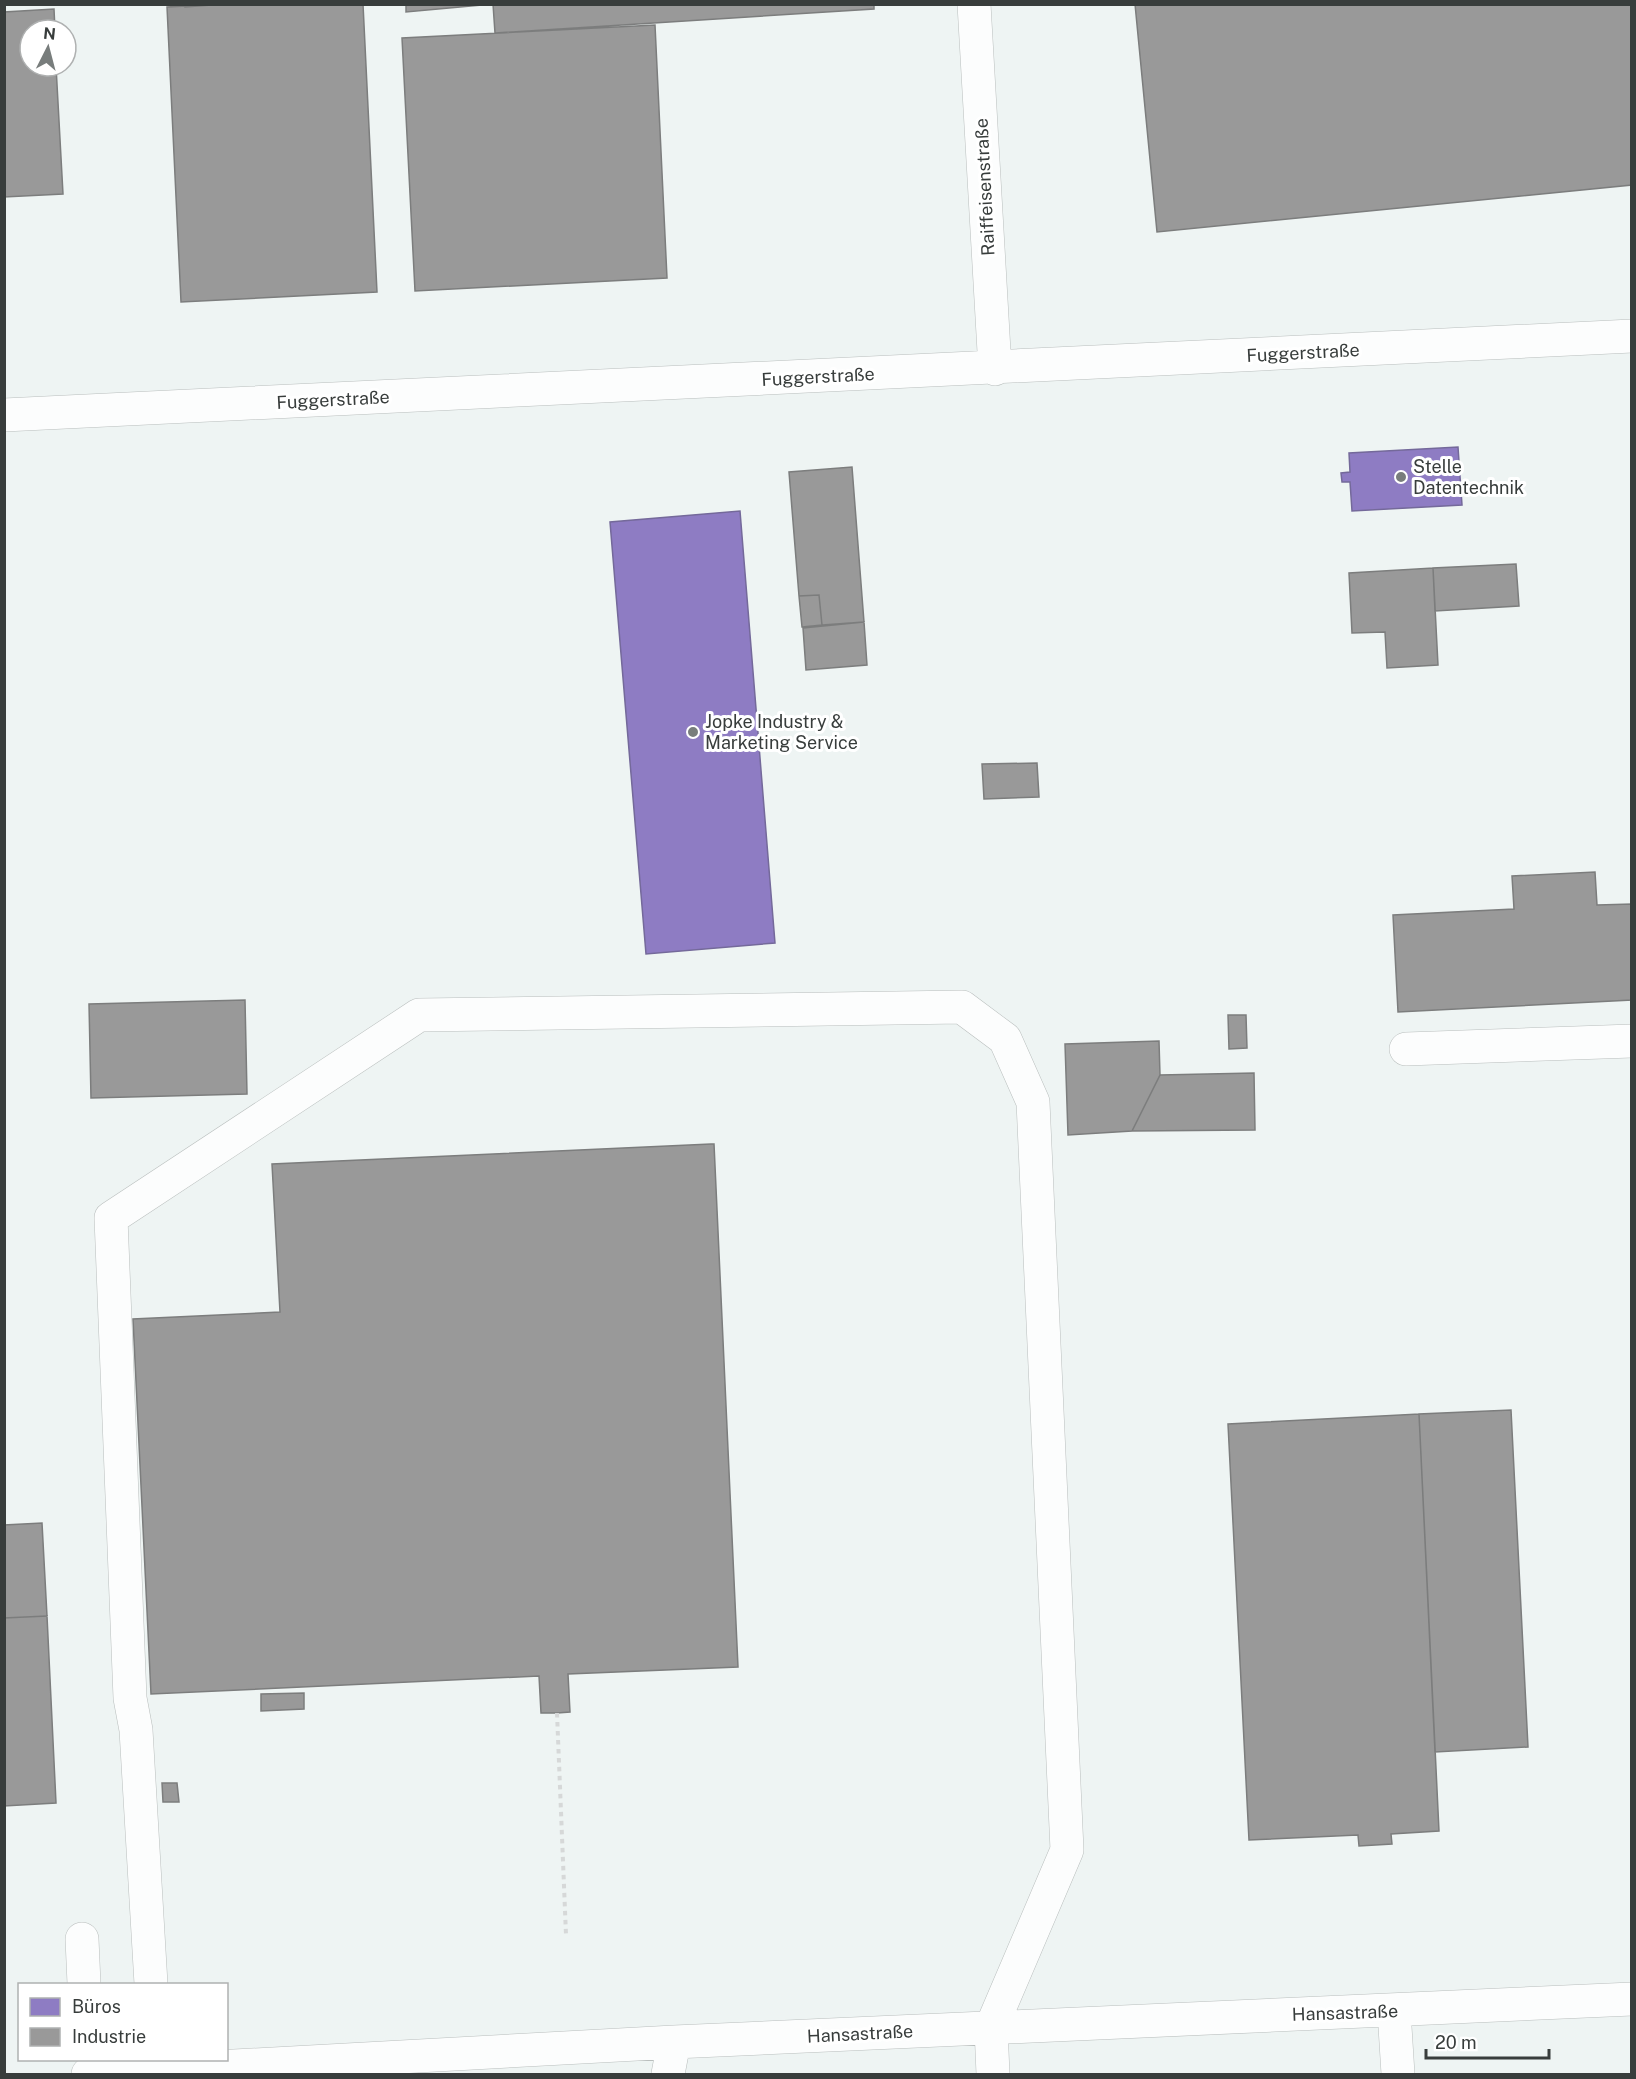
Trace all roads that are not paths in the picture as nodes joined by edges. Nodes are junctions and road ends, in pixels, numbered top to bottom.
1 (974, 4) edge
2 (1632, 336) edge
3 (995, 369) junction
4 (4, 415) edge
5 (1632, 1041) edge
6 (1406, 1049) dead end
7 (82, 1939) dead end
8 (84, 1983) edge
9 (151, 1983) edge
10 (1632, 1999) edge
11 (1394, 2011) junction
12 (991, 2028) junction
13 (674, 2042) junction
14 (143, 2070) edge
15 (200, 2072) edge
16 (88, 2074) edge
17 (669, 2074) edge
18 (993, 2074) edge
19 (1398, 2074) edge

1 - 3 street, Raiffeisenstraße
2 - 3 street, Fuggerstraße
3 - 4 street, Fuggerstraße
5 - 6 street
7 - 8 street
9 - 12 street
10 - 11 street, Hansastraße
11 - 12 street, Hansastraße
11 - 19 street
12 - 13 street, Hansastraße
12 - 18 street
13 - 15 street, Hansastraße
13 - 17 street
14 - 15 street, Hansastraße
14 - 16 street, Hansastraße

